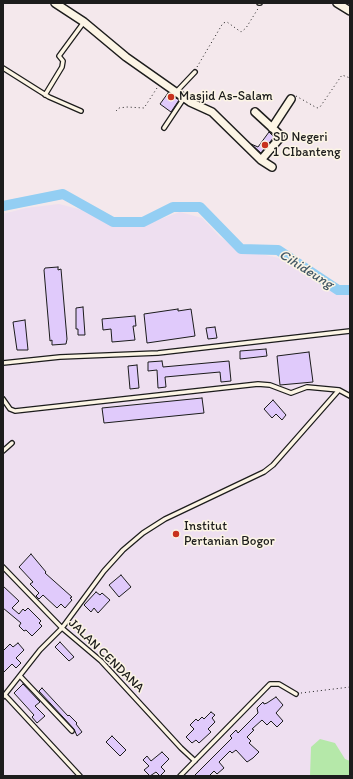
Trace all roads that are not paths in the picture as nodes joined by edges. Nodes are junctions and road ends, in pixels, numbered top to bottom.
1 (55, 3) edge
2 (337, 3) edge
3 (350, 11) edge
4 (84, 22) junction
5 (3, 68) edge
6 (195, 72) road end
7 (177, 91) junction
8 (45, 95) junction
9 (185, 98) junction
10 (291, 99) road end
11 (81, 112) dead end
12 (255, 112) dead end
13 (164, 128) dead end
14 (272, 128) junction
15 (260, 160) junction
16 (272, 167) dead end
17 (350, 331) edge
18 (3, 363) edge
19 (339, 390) junction
20 (350, 396) edge
21 (3, 399) edge
22 (12, 443) dead end
23 (3, 451) edge
24 (3, 567) edge
25 (62, 628) junction
26 (20, 676) junction
27 (296, 694) road end
28 (4, 696) edge
29 (72, 732) dead end
30 (195, 761) junction
31 (80, 776) edge
32 (180, 776) edge

1 - 4 street
2 - 3 street
4 - 7 street
4 - 8 lane
5 - 8 lane
6 - 7 lane
7 - 9 street
8 - 11 lane
9 - 13 lane
9 - 15 street
10 - 14 street
12 - 14 street
14 - 15 street
15 - 16 street
17 - 18 lane
19 - 20 lane
19 - 21 lane
19 - 25 lane
22 - 23 lane
24 - 25 lane, JALAN CENDANA
25 - 26 lane
25 - 30 lane, JALAN CENDANA
26 - 28 lane
26 - 29 lane
27 - 30 lane
28 - 31 lane
30 - 32 lane

